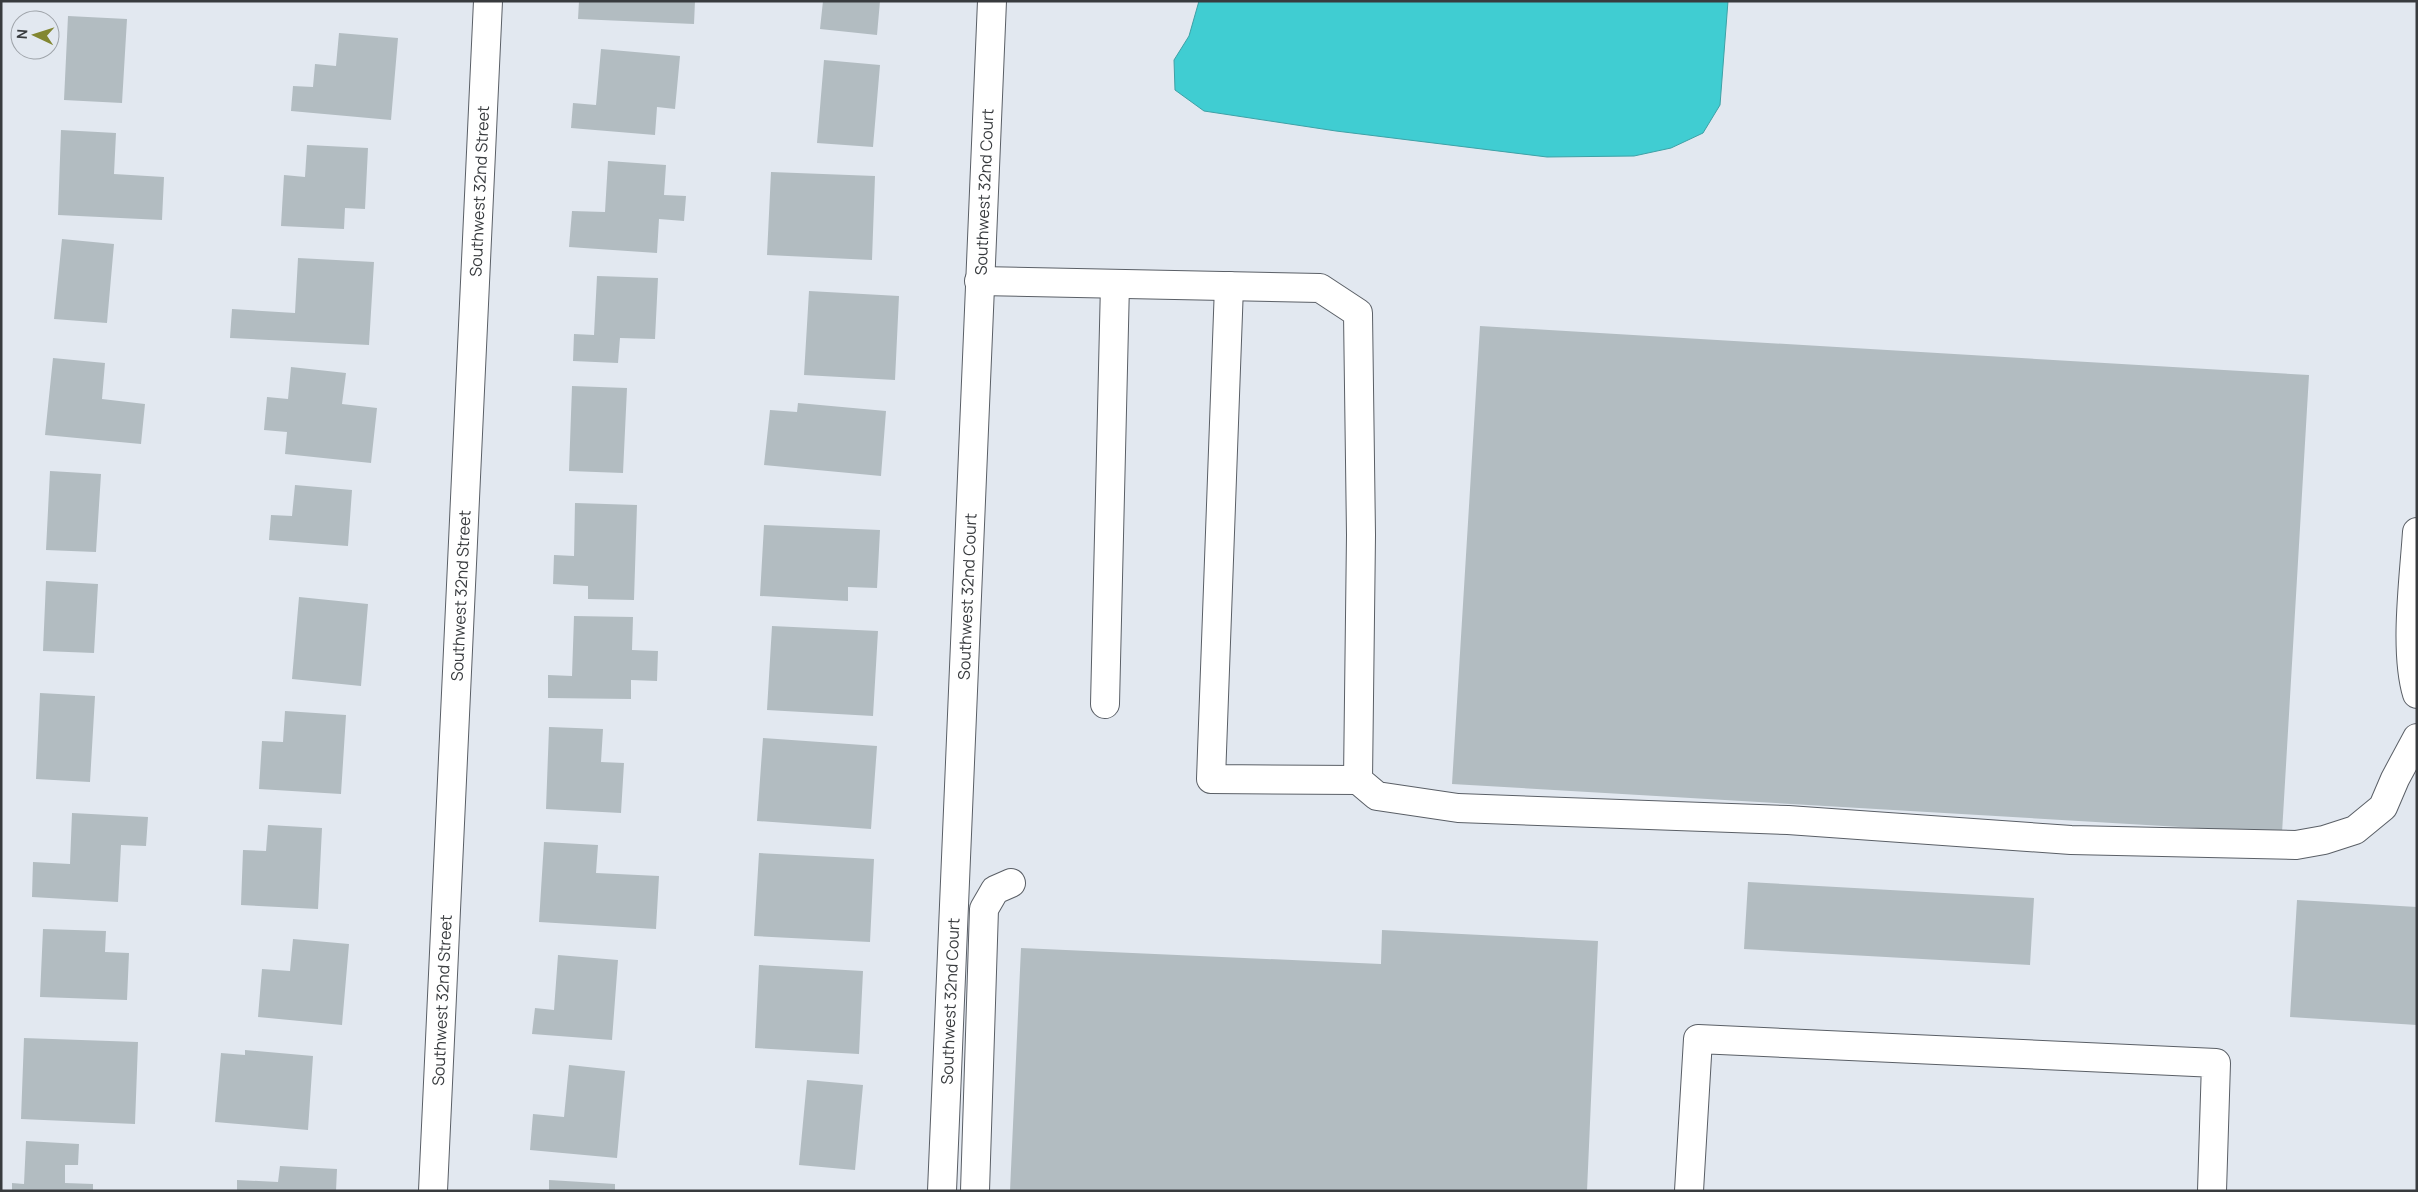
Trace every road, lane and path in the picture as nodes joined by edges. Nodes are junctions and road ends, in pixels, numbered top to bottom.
1 (488, 1) edge
2 (992, 1) edge
3 (979, 281) junction
4 (1115, 284) junction
5 (1229, 286) junction
6 (2417, 532) edge
7 (2417, 694) edge
8 (1105, 704) dead end
9 (2417, 738) edge
10 (1358, 780) junction
11 (1011, 883) dead end
12 (433, 1191) edge
13 (942, 1191) edge
14 (975, 1191) edge
15 (1689, 1191) edge
16 (2212, 1191) edge

1 - 12 street, Southwest 32nd Street
2 - 3 street, Southwest 32nd Court
3 - 4 street
3 - 13 street, Southwest 32nd Court
4 - 5 street
4 - 8 street
5 - 10 street
5 - 10 street
6 - 7 street
9 - 10 street
11 - 14 street, Southwest 32nd Court
15 - 16 street

